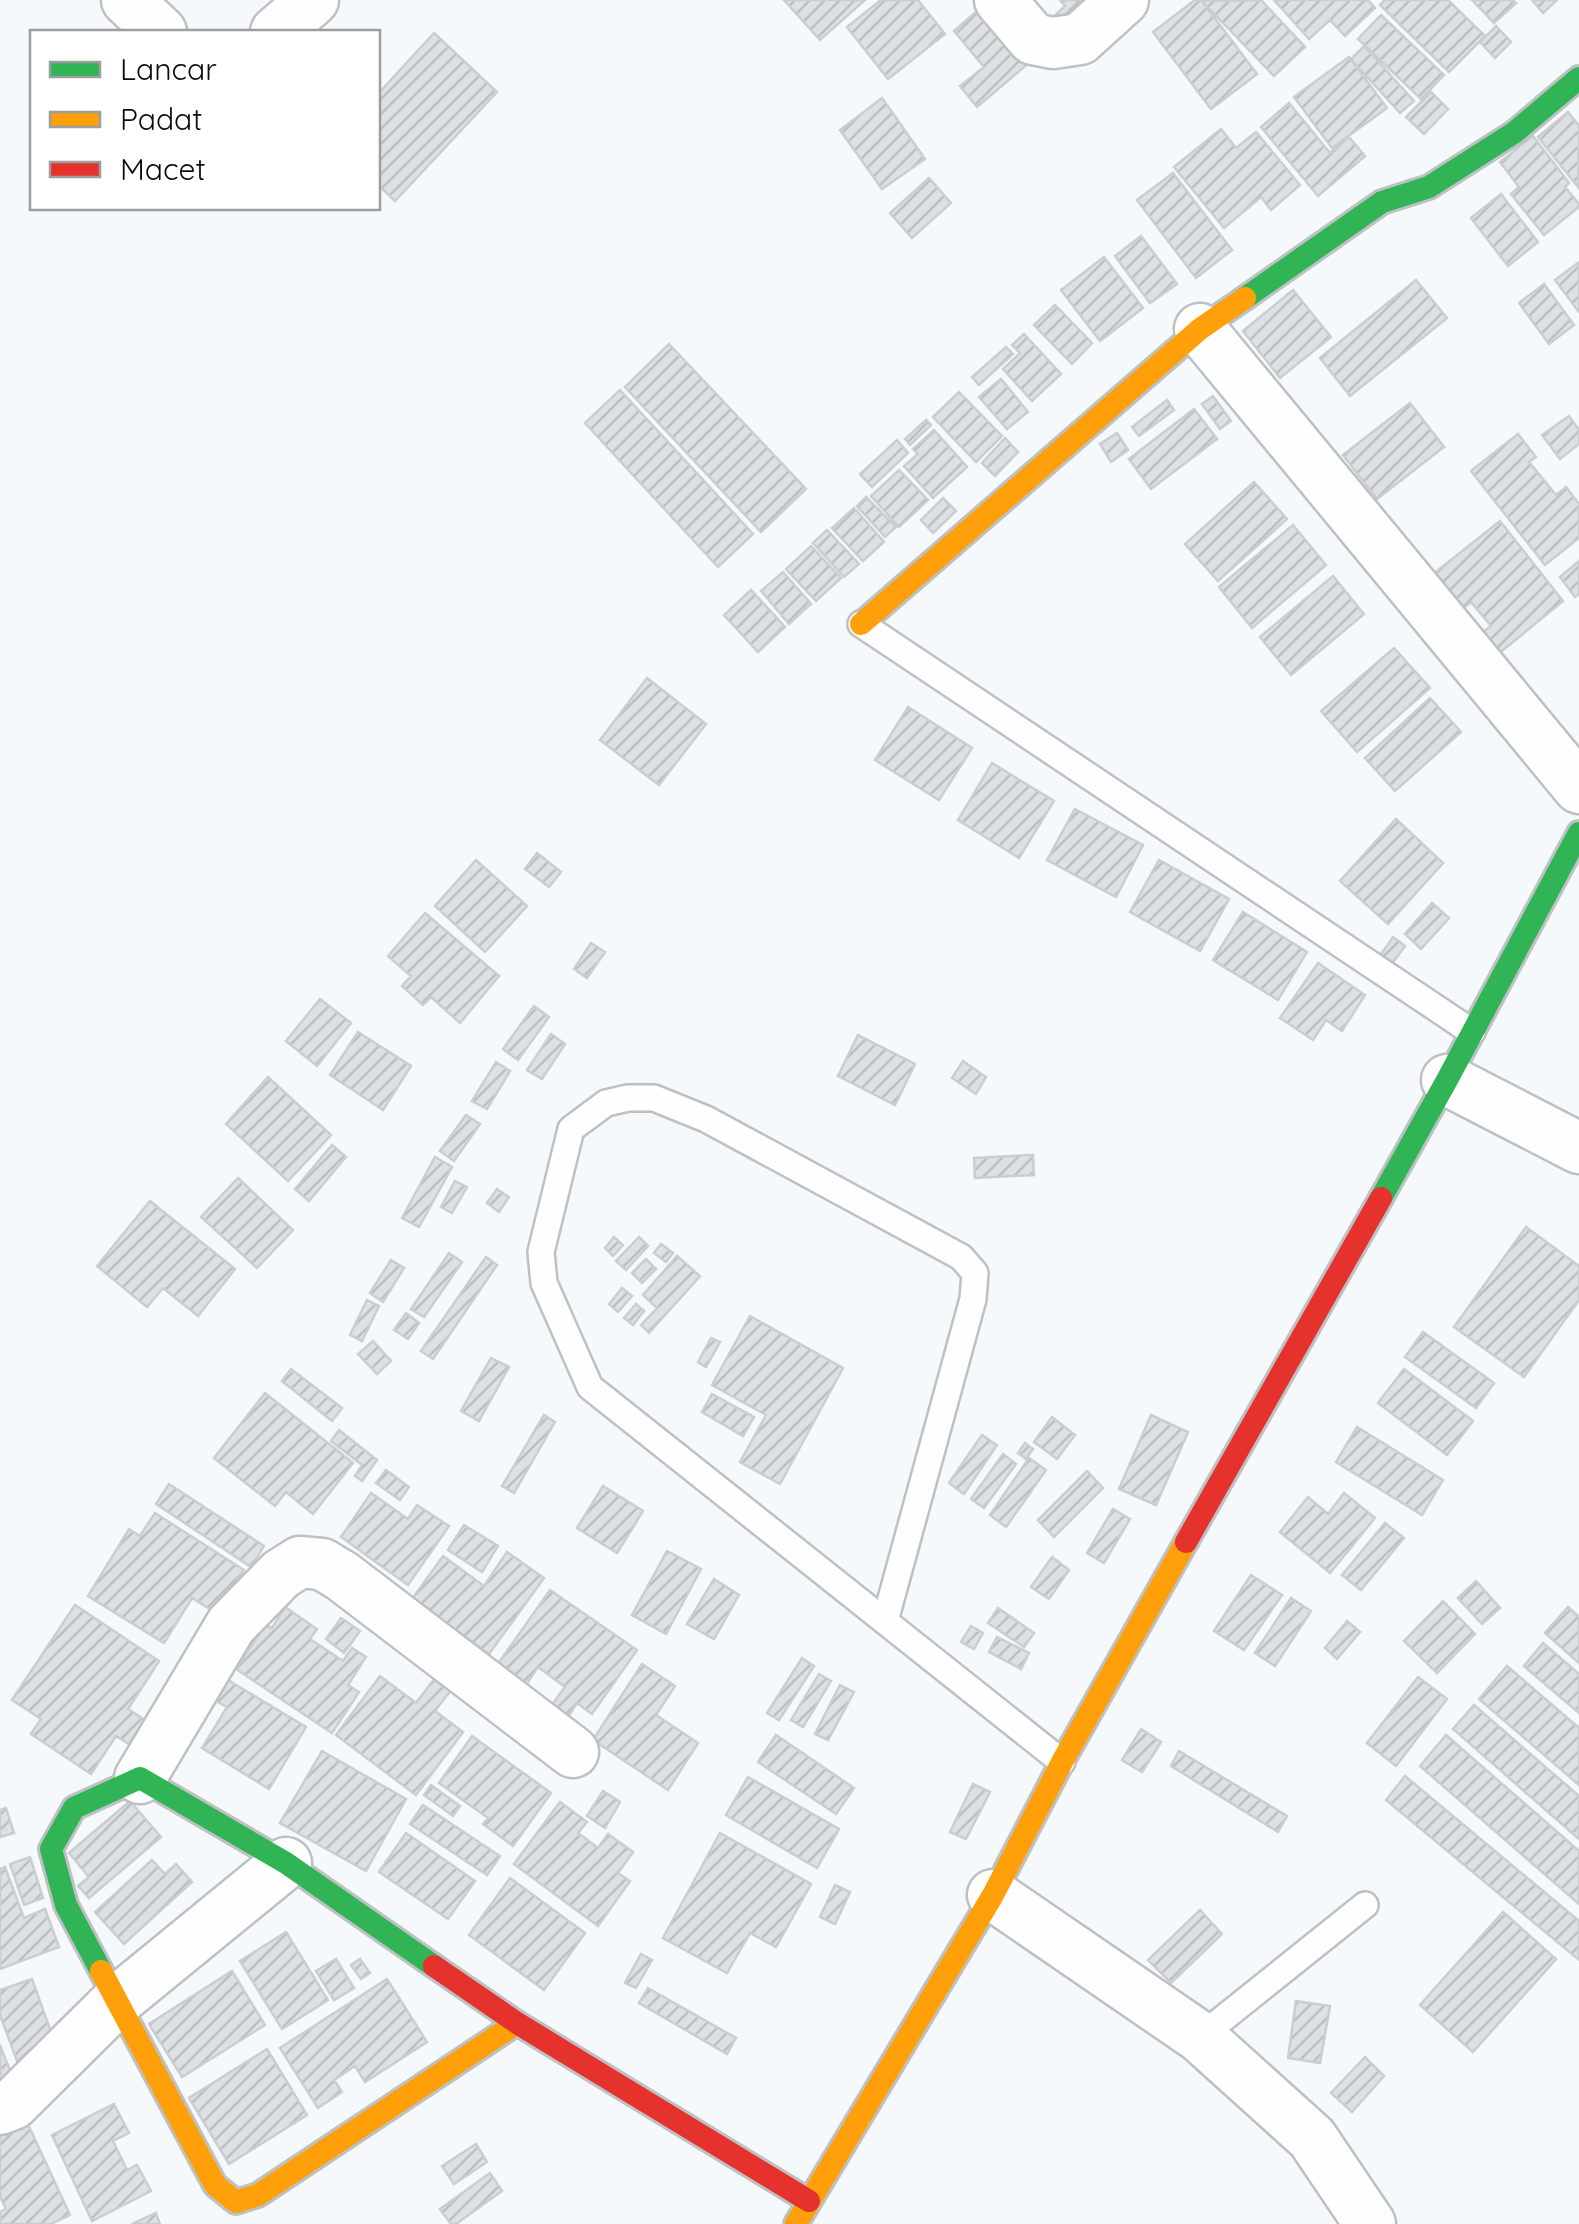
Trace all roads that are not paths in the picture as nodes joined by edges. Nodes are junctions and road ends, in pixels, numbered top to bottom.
1 (128, 0) edge
2 (313, 0) edge
3 (1000, 0) edge
4 (1123, 0) edge
5 (158, 30) edge
6 (278, 30) edge
7 (1579, 78) edge
8 (1200, 329) junction
9 (861, 624) joint
10 (1579, 788) edge
11 (1579, 833) edge
12 (1472, 1032) junction
13 (1447, 1080) junction
14 (1579, 1148) edge
15 (885, 1621) junction
16 (572, 1752) dead end
17 (1062, 1762) junction
18 (140, 1778) junction
19 (286, 1863) junction
20 (993, 1895) junction
21 (1364, 1905) dead end
22 (116, 2002) junction
23 (517, 2023) junction
24 (1200, 2038) junction
25 (0, 2109) edge
26 (809, 2201) junction
27 (796, 2224) edge
28 (1370, 2224) edge

1 - 5 street
2 - 6 street
3 - 4 street
7 - 8 street
8 - 9 street
8 - 10 street
9 - 12 lane
11 - 12 street
12 - 13 street
13 - 14 street
13 - 17 street
15 - 15 lane
15 - 17 lane
16 - 18 street
17 - 20 street
18 - 19 street
18 - 22 street
19 - 22 street
19 - 23 street
20 - 24 street
20 - 26 street
21 - 24 lane
22 - 23 street
22 - 25 street
23 - 26 street
24 - 28 street
26 - 27 street

